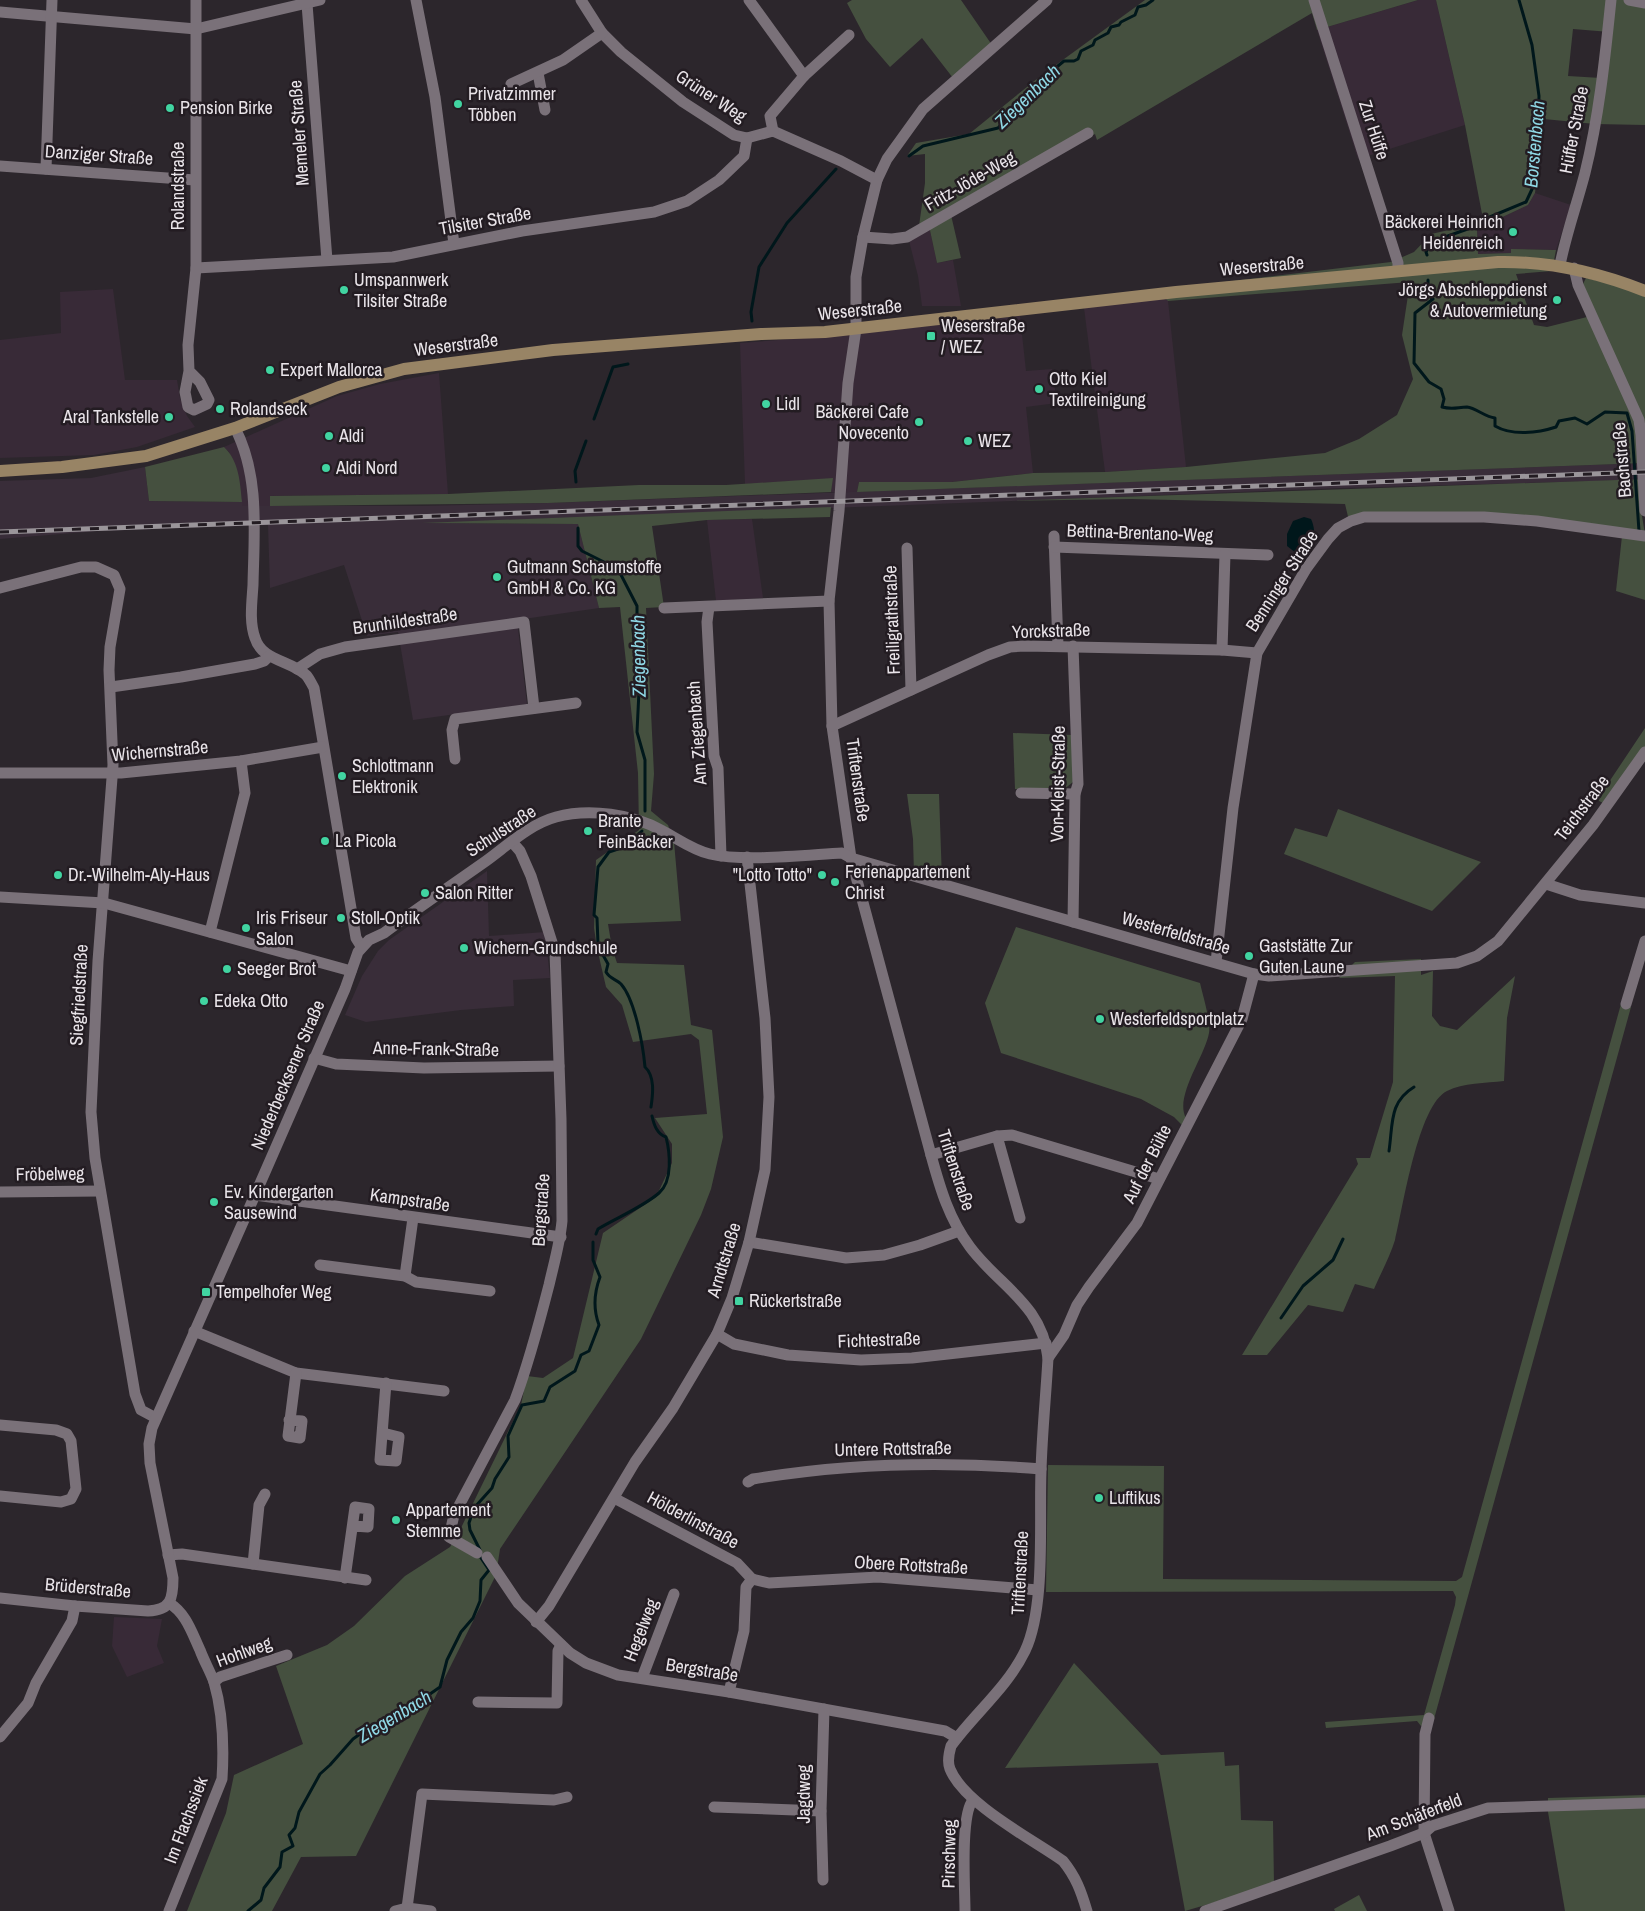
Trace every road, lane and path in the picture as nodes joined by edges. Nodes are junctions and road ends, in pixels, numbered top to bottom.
1 (52, 0) edge
2 (196, 0) edge
3 (320, 0) edge
4 (416, 0) edge
5 (580, 0) edge
6 (749, 0) edge
7 (1048, 0) edge
8 (1314, 0) edge
9 (1611, 0) edge
10 (1629, 0) edge
11 (1645, 3) edge
12 (307, 4) junction
13 (0, 12) edge
14 (52, 17) junction
15 (196, 30) junction
16 (602, 33) junction
17 (849, 35) dead end
18 (538, 73) junction
19 (804, 76) junction
20 (511, 84) dead end
21 (545, 110) dead end
22 (773, 131) junction
23 (1088, 133) dead end
24 (747, 138) junction
25 (0, 166) edge
26 (46, 169) junction
27 (195, 180) junction
28 (877, 180) junction
29 (863, 237) junction
30 (454, 244) junction
31 (326, 260) junction
32 (1560, 265) junction
33 (196, 268) junction
34 (1574, 268) junction
35 (1398, 270) junction
36 (1645, 291) edge
37 (856, 329) junction
38 (189, 371) dead end
39 (235, 428) junction
40 (0, 464) edge
41 (87, 464) junction
42 (0, 471) edge
43 (1645, 511) edge
44 (1641, 536) edge
45 (907, 548) dead end
46 (1225, 554) junction
47 (1268, 555) dead end
48 (0, 588) edge
49 (829, 601) junction
50 (709, 607) junction
51 (664, 608) dead end
52 (1058, 646) junction
53 (1073, 646) junction
54 (1222, 650) junction
55 (1257, 653) junction
56 (269, 656) junction
57 (297, 669) junction
58 (111, 687) junction
59 (911, 690) junction
60 (576, 703) dead end
61 (534, 708) junction
62 (832, 726) junction
63 (323, 747) junction
64 (1645, 752) edge
65 (455, 758) dead end
66 (241, 761) junction
67 (0, 773) edge
68 (112, 773) junction
69 (1021, 793) dead end
70 (1075, 794) junction
71 (512, 842) junction
72 (721, 856) junction
73 (747, 857) junction
74 (851, 858) junction
75 (1546, 884) junction
76 (0, 897) edge
77 (104, 902) junction
78 (1645, 903) edge
79 (1073, 922) junction
80 (210, 932) junction
81 (1645, 941) edge
82 (362, 946) junction
83 (1216, 962) junction
84 (351, 971) junction
85 (1254, 974) junction
86 (1626, 1004) dead end
87 (314, 1058) junction
88 (559, 1066) junction
89 (997, 1136) junction
90 (931, 1155) junction
91 (1159, 1179) junction
92 (100, 1191) junction
93 (0, 1192) edge
94 (256, 1195) junction
95 (413, 1218) junction
96 (1020, 1218) dead end
97 (959, 1231) junction
98 (560, 1237) junction
99 (749, 1242) junction
100 (320, 1265) dead end
101 (405, 1276) junction
102 (490, 1291) dead end
103 (194, 1330) junction
104 (717, 1334) junction
105 (1046, 1343) junction
106 (1048, 1358) junction
107 (296, 1373) junction
108 (386, 1384) junction
109 (444, 1391) dead end
110 (156, 1418) junction
111 (289, 1420) dead end
112 (0, 1425) edge
113 (383, 1433) dead end
114 (1041, 1469) junction
115 (748, 1482) dead end
116 (265, 1494) dead end
117 (0, 1496) edge
118 (614, 1498) junction
119 (353, 1526) dead end
120 (168, 1555) junction
121 (253, 1564) junction
122 (345, 1578) junction
123 (752, 1579) junction
124 (366, 1580) dead end
125 (1038, 1590) junction
126 (674, 1594) dead end
127 (0, 1598) edge
128 (169, 1603) junction
129 (75, 1606) junction
130 (536, 1622) junction
131 (561, 1645) junction
132 (287, 1655) dead end
133 (642, 1678) junction
134 (214, 1682) junction
135 (729, 1692) junction
136 (478, 1702) dead end
137 (824, 1708) junction
138 (1429, 1718) dead end
139 (0, 1737) edge
140 (957, 1738) junction
141 (567, 1797) dead end
142 (973, 1800) junction
143 (1645, 1804) edge
144 (714, 1807) dead end
145 (821, 1811) junction
146 (1424, 1833) junction
147 (823, 1880) dead end
148 (401, 1909) edge
149 (169, 1911) edge
150 (431, 1911) edge
151 (966, 1911) edge
152 (1087, 1911) edge
153 (1205, 1911) edge
154 (1450, 1911) edge

1 - 14 street
2 - 15 street, Rolandstraße
3 - 12 street
4 - 30 street
5 - 16 street, Grüner Weg
6 - 19 street
7 - 28 street, Triftenstraße
8 - 35 street, Zur Hüffe
9 - 32 street, Hüffer Straße
10 - 11 street
12 - 15 street
12 - 31 street, Memeler Straße
13 - 14 street
14 - 15 street
14 - 26 street
15 - 27 street, Rolandstraße
16 - 18 street
16 - 24 street, Grüner Weg
17 - 19 street
18 - 20 street
18 - 21 street
19 - 22 street
22 - 24 street, Grüner Weg
22 - 28 street
23 - 29 street, Fritz-Jöde-Weg
24 - 30 street, Tilsiter Straße
25 - 26 street, Danziger Straße
26 - 27 street, Danziger Straße
27 - 33 street, Rolandstraße
28 - 29 street, Triftenstraße
29 - 37 street, Triftenstraße
30 - 31 street, Tilsiter Straße
31 - 33 street, Tilsiter Straße
32 - 34 street, Weserstraße
32 - 35 street, Weserstraße
33 - 38 street, Rolandstraße
34 - 36 street, Weserstraße
34 - 43 street, Bachstraße
35 - 37 street, Weserstraße
37 - 39 street, Weserstraße
37 - 49 street, Triftenstraße
39 - 41 street, Weserstraße
39 - 56 street
40 - 41 street, Weserstraße
41 - 42 street, Weserstraße
44 - 55 street, Benninger Straße
45 - 59 street, Freiligrathstraße
46 - 47 street, Bettina-Brentano-Weg
46 - 52 street, Bettina-Brentano-Weg
46 - 54 street, Bettina-Brentano-Weg
48 - 58 street, Siegfriedstraße
49 - 50 street
49 - 62 street, Triftenstraße
50 - 51 street
50 - 72 street, Am Ziegenbach
52 - 53 street, Yorckstraße
52 - 59 street, Yorckstraße
53 - 54 street, Yorckstraße
53 - 70 street, Von-Kleist-Straße
54 - 55 street, Yorckstraße
55 - 83 street, Benninger Straße
56 - 57 street
56 - 58 street
57 - 61 street, Brunhildestraße
57 - 63 street
58 - 68 street, Siegfriedstraße
59 - 62 street, Yorckstraße
60 - 61 street
61 - 65 street
62 - 74 street, Triftenstraße
63 - 66 street, Wichernstraße
63 - 82 street
64 - 75 street, Teichstraße
66 - 68 street, Wichernstraße
66 - 80 street
67 - 68 street, Wichernstraße
68 - 77 street, Siegfriedstraße
69 - 70 street
70 - 79 street, Von-Kleist-Straße
71 - 72 street, Schulstraße
71 - 82 street, Schulstraße
71 - 88 street, Bergstraße
72 - 73 street, Schulstraße
73 - 74 street, Schulstraße
73 - 99 street, Arndtstraße
74 - 79 street, Westerfeldstraße
74 - 90 street, Triftenstraße
75 - 78 street
75 - 85 street, Westerfeldstraße
76 - 77 street
77 - 80 street
77 - 92 street, Siegfriedstraße
79 - 83 street, Westerfeldstraße
80 - 84 street
81 - 86 street
82 - 84 street, Niederbecksener Straße
83 - 85 street, Westerfeldstraße
84 - 87 street, Niederbecksener Straße
85 - 91 street, Auf der Bülte
87 - 88 street, Anne-Frank-Straße
87 - 94 street, Niederbecksener Straße
88 - 98 street, Bergstraße
89 - 90 street
89 - 91 street
89 - 96 street
90 - 97 street, Triftenstraße
91 - 106 street, Auf der Bülte
92 - 93 street, Fröbelweg
92 - 110 street, Siegfriedstraße
94 - 95 street, Kampstraße
94 - 103 street, Niederbecksener Straße
95 - 98 street, Kampstraße
95 - 101 street
97 - 99 street
97 - 105 street, Triftenstraße
98 - 130 street, Bergstraße
99 - 104 street, Arndtstraße
100 - 101 street
101 - 102 street
103 - 107 street
103 - 110 street, Niederbecksener Straße
104 - 105 street, Fichtestraße
104 - 118 street, Arndtstraße
105 - 106 street, Triftenstraße
106 - 114 street, Triftenstraße
107 - 108 street
107 - 111 street
108 - 109 street
108 - 113 street
110 - 120 street, Niederbecksener Straße
112 - 117 street
114 - 115 street, Untere Rottstraße
114 - 125 street, Triftenstraße
116 - 121 street
118 - 123 street, Hölderlinstraße
118 - 130 street, Arndtstraße
119 - 122 street
120 - 121 street
120 - 128 street, Niederbecksener Straße
121 - 122 street
122 - 124 street
123 - 125 street, Obere Rottstraße
123 - 135 street
125 - 140 street, Triftenstraße
126 - 133 street, Hegelweg
127 - 129 street, Brüderstraße
128 - 129 street, Brüderstraße
128 - 134 street, Im Flachssiek
129 - 139 street
130 - 131 street, Bergstraße
131 - 133 street, Bergstraße
131 - 136 street
132 - 134 street, Hohlweg
133 - 135 street, Bergstraße
134 - 149 street, Im Flachssiek
135 - 137 street, Bergstraße
137 - 140 street, Bergstraße
137 - 145 street, Jagdweg
138 - 146 street
140 - 142 street, Triftenstraße
141 - 148 street
142 - 151 street, Pirschweg
142 - 152 street, Triftenstraße
143 - 146 street, Am Schäferfeld
144 - 145 street
145 - 147 street, Jagdweg
146 - 153 street, Am Schäferfeld
146 - 154 street
148 - 150 street

